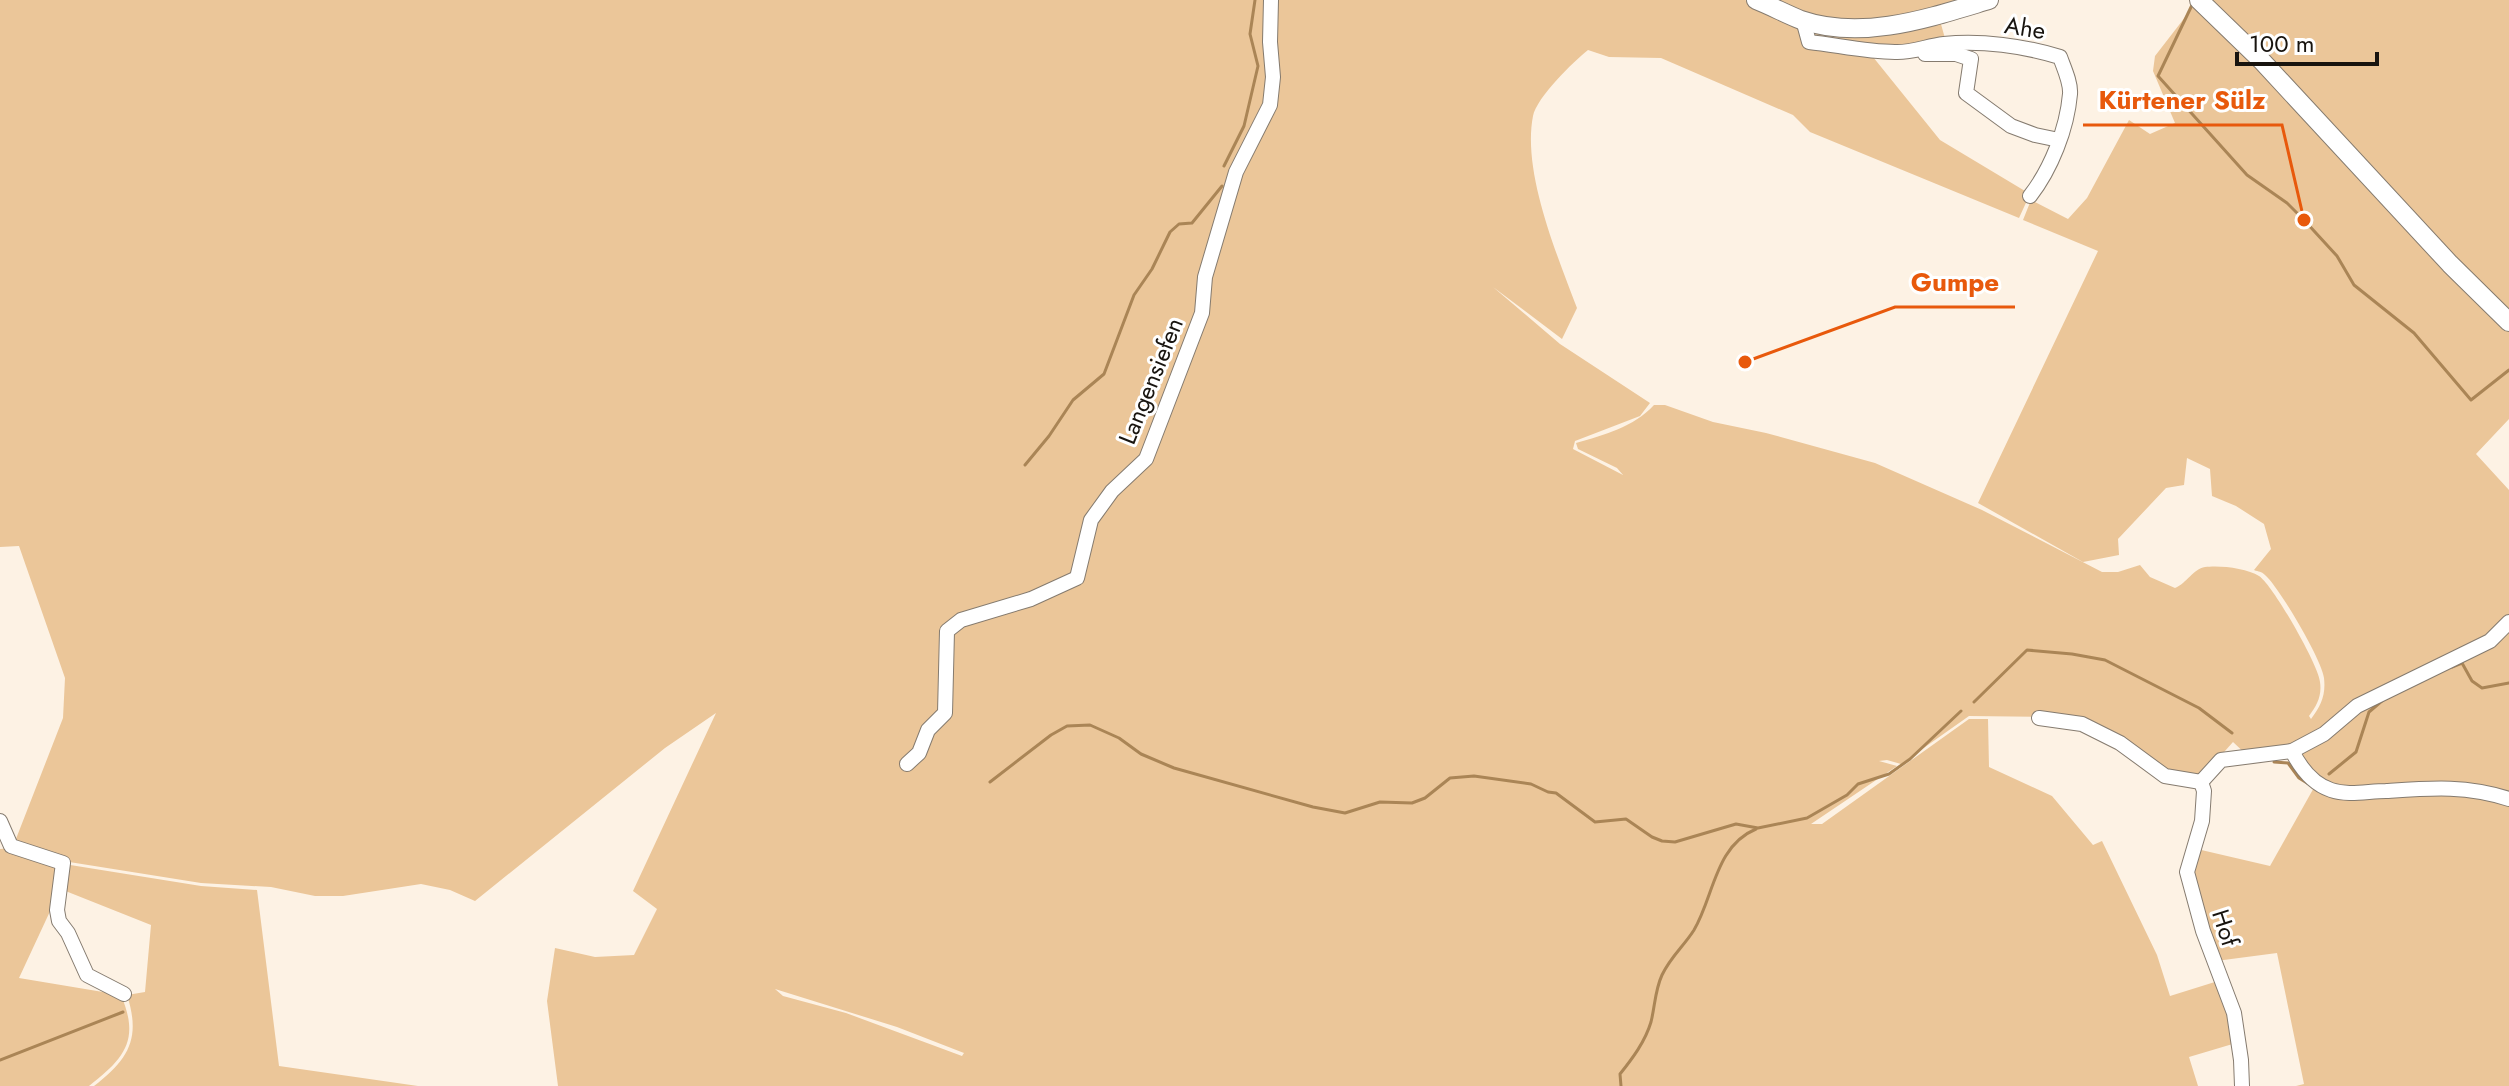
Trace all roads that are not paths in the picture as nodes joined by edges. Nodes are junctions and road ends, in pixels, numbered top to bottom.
1 (1271, 0) edge
2 (1756, 0) edge
3 (1989, 0) edge
4 (2201, 2) edge
5 (1803, 20) junction
6 (1898, 53) junction
7 (2059, 140) junction
8 (2030, 196) dead end
9 (2509, 322) edge
10 (2509, 622) edge
11 (2039, 718) dead end
12 (2292, 751) junction
13 (907, 764) dead end
14 (2201, 782) junction
15 (2509, 799) edge
16 (0, 821) edge
17 (124, 994) dead end
18 (2242, 1086) edge

1 - 13 street, Langensiefen
2 - 5 main road
3 - 5 main road
4 - 9 main road
5 - 6 street, Ahe
6 - 7 street, Ahe
6 - 7 street, Ahe
7 - 8 street, Ahe
10 - 12 street
11 - 14 street
12 - 14 street
12 - 15 street
14 - 18 street, Hof
16 - 17 street

